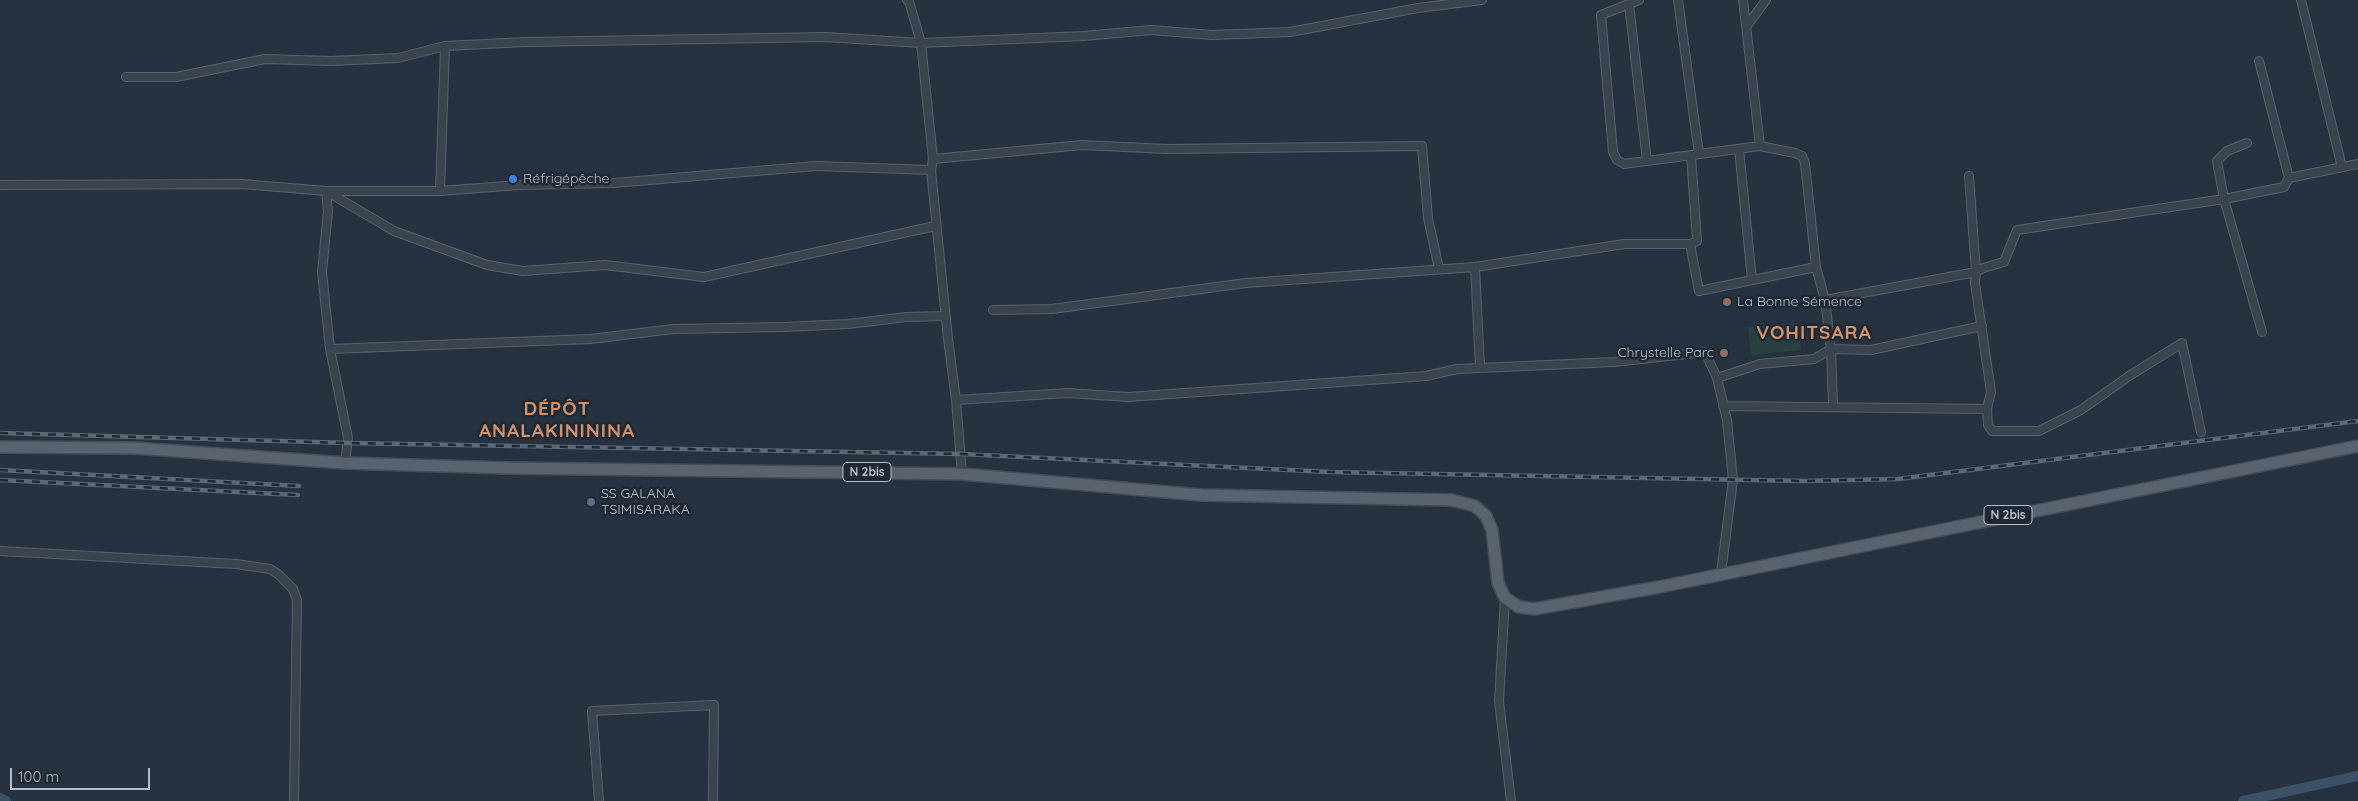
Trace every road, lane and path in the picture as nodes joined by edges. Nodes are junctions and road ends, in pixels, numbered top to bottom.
1 (908, 0) edge
2 (1482, 0) edge
3 (1639, 0) edge
4 (1678, 0) edge
5 (1743, 0) edge
6 (1766, 0) edge
7 (2300, 0) edge
8 (1629, 4) junction
9 (1746, 27) junction
10 (921, 43) junction
11 (444, 46) junction
12 (2259, 61) dead end
13 (126, 77) dead end
14 (2247, 143) dead end
15 (1760, 146) junction
16 (1739, 149) junction
17 (1695, 154) junction
18 (933, 159) junction
19 (1647, 161) junction
20 (2358, 164) edge
21 (2342, 167) junction
22 (931, 170) junction
23 (1969, 176) dead end
24 (2289, 178) junction
25 (0, 185) edge
26 (326, 191) junction
27 (440, 192) junction
28 (2224, 200) junction
29 (935, 226) junction
30 (1690, 244) junction
31 (1475, 267) junction
32 (1816, 267) junction
33 (1439, 269) junction
34 (1976, 272) junction
35 (1752, 280) junction
36 (1825, 300) junction
37 (993, 310) dead end
38 (945, 316) junction
39 (1982, 326) junction
40 (2262, 332) dead end
41 (330, 349) junction
42 (1831, 349) junction
43 (1480, 367) junction
44 (1717, 378) junction
45 (956, 400) junction
46 (1723, 406) junction
47 (1833, 406) junction
48 (1987, 409) junction
49 (2201, 432) dead end
50 (2358, 446) edge
51 (0, 448) edge
52 (345, 463) junction
53 (962, 474) junction
54 (0, 551) edge
55 (1721, 573) junction
56 (1506, 598) junction
57 (294, 801) edge
58 (599, 801) edge
59 (713, 801) edge
60 (1511, 801) edge

1 - 10 street
2 - 10 street
3 - 8 street
4 - 17 street
5 - 9 street
6 - 9 street
7 - 21 street
8 - 19 street
8 - 19 street
9 - 15 street
10 - 11 street
10 - 18 street
11 - 13 street
11 - 27 street
12 - 24 street
14 - 28 street
15 - 16 street
15 - 32 street
16 - 17 street
16 - 35 street
17 - 19 street
17 - 30 street
18 - 22 street
18 - 33 street
20 - 21 street
21 - 24 street
22 - 27 street
22 - 29 street
23 - 34 street
24 - 28 street
25 - 26 street
26 - 27 street
26 - 29 street
26 - 41 street
28 - 34 street
28 - 40 street
29 - 38 street
30 - 31 street
30 - 35 street
31 - 33 street
31 - 43 street
32 - 35 street
32 - 36 street
33 - 37 street
34 - 36 street
34 - 39 street
36 - 42 street
38 - 41 street
38 - 45 street
39 - 42 street
39 - 48 street
41 - 52 street
42 - 44 street
42 - 47 street
43 - 44 street
43 - 45 street
44 - 46 street
45 - 53 street
46 - 47 street
46 - 55 street
47 - 48 street
48 - 49 street
50 - 55 main road, N 2bis
51 - 52 main road, N 2bis
52 - 53 main road, N 2bis
53 - 56 main road, N 2bis
54 - 57 street
55 - 56 main road, N 2bis
56 - 60 street
58 - 59 street

